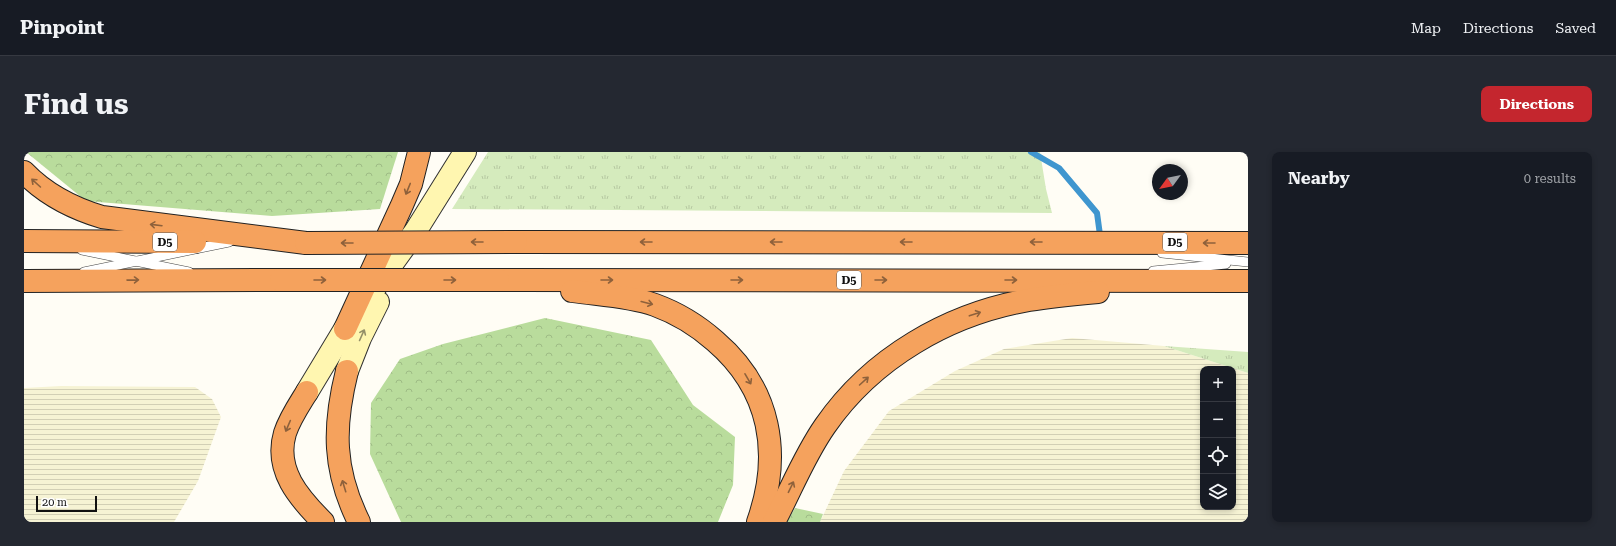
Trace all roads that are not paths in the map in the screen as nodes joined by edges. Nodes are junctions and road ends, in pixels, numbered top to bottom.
1 (419, 152) edge
2 (465, 152) edge
3 (24, 172) edge
4 (415, 232) junction
5 (34, 241) edge
6 (229, 242) junction
7 (306, 243) junction
8 (138, 262) junction
9 (1248, 262) edge
10 (228, 279) junction
11 (498, 280) junction
12 (1064, 280) junction
13 (1201, 280) junction
14 (30, 281) edge
15 (345, 329) junction
16 (347, 371) joint
17 (307, 392) joint
18 (323, 522) edge
19 (359, 522) edge
20 (758, 522) edge
21 (774, 522) edge

1 -> 15 highway
2 - 4 main road
7 -> 3 highway
4 - 15 main road
16 -> 4 main road
5 - 6 highway, D5
5 - 8 lane, D5
6 - 7 highway, D5
6 - 8 lane, D5
9 -> 7 highway, D5, bridge
8 - 10 lane, D5
8 - 14 lane, D5
9 - 12 lane, D5
9 - 13 highway, D5
10 -> 11 highway, D5, bridge
14 -> 10 highway, D5
11 -> 12 highway, D5
11 -> 20 highway
12 - 13 highway, D5
21 -> 13 highway
15 - 17 main road
19 -> 16 highway
17 -> 18 highway

